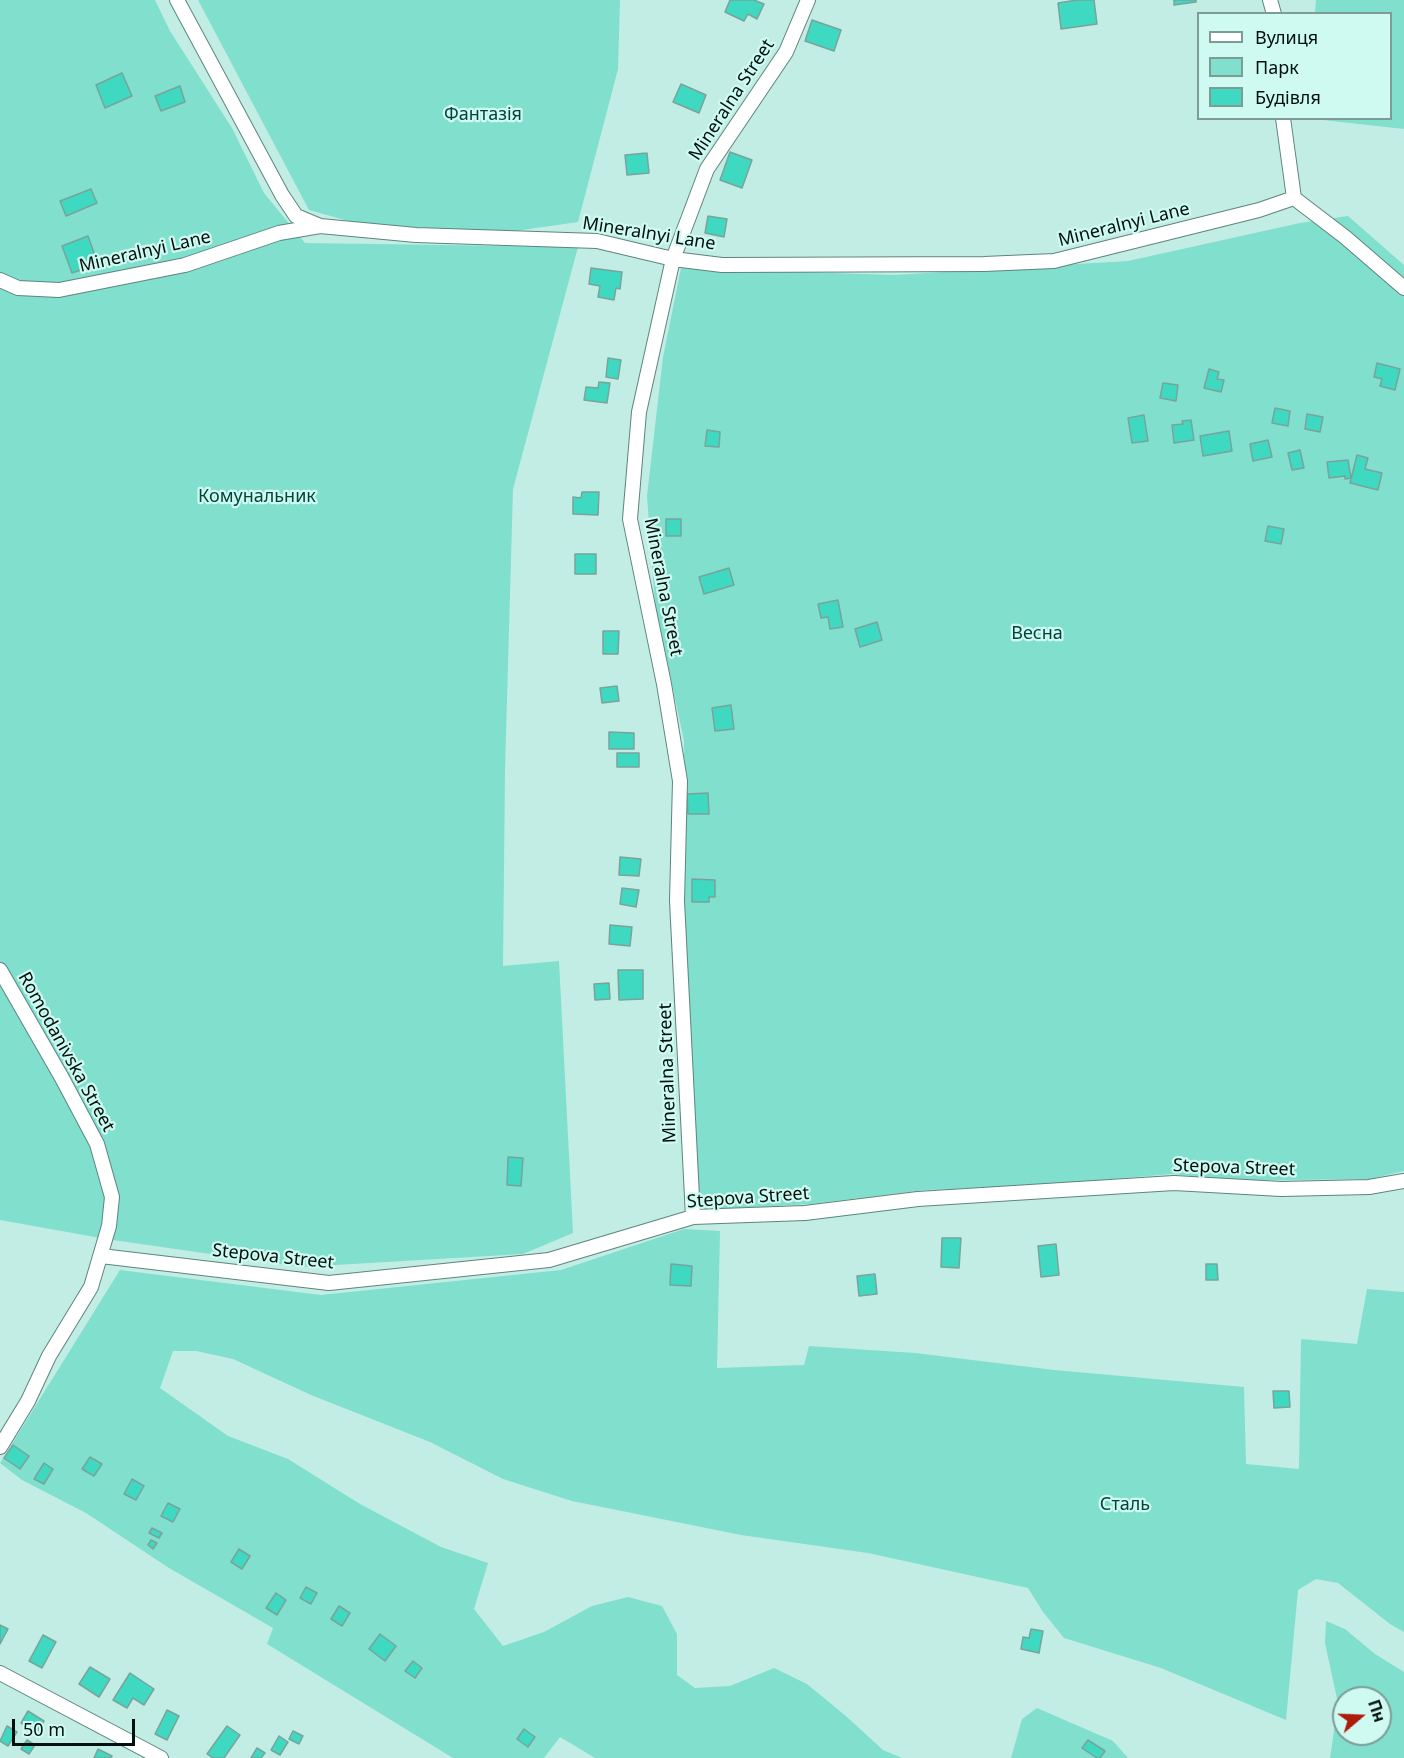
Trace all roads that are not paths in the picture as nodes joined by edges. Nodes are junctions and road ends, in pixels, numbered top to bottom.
1 (177, 0) edge
2 (808, 0) edge
3 (1283, 120) edge
4 (1294, 198) junction
5 (320, 226) junction
6 (673, 259) junction
7 (0, 280) edge
8 (1404, 288) edge
9 (0, 970) edge
10 (1404, 1181) edge
11 (693, 1216) junction
12 (101, 1256) junction
13 (0, 1448) edge
14 (0, 1673) edge
15 (161, 1758) edge

1 - 5 street
2 - 6 street, Mineralna Street
3 - 4 street
4 - 6 street, Mineralnyi Lane
4 - 8 street
5 - 6 street, Mineralnyi Lane
5 - 7 street, Mineralnyi Lane
6 - 11 street, Mineralna Street
9 - 12 street, Romodanivska Street
10 - 11 street, Stepova Street
11 - 12 street, Stepova Street
12 - 13 street, Romodanivska Street
14 - 15 street

